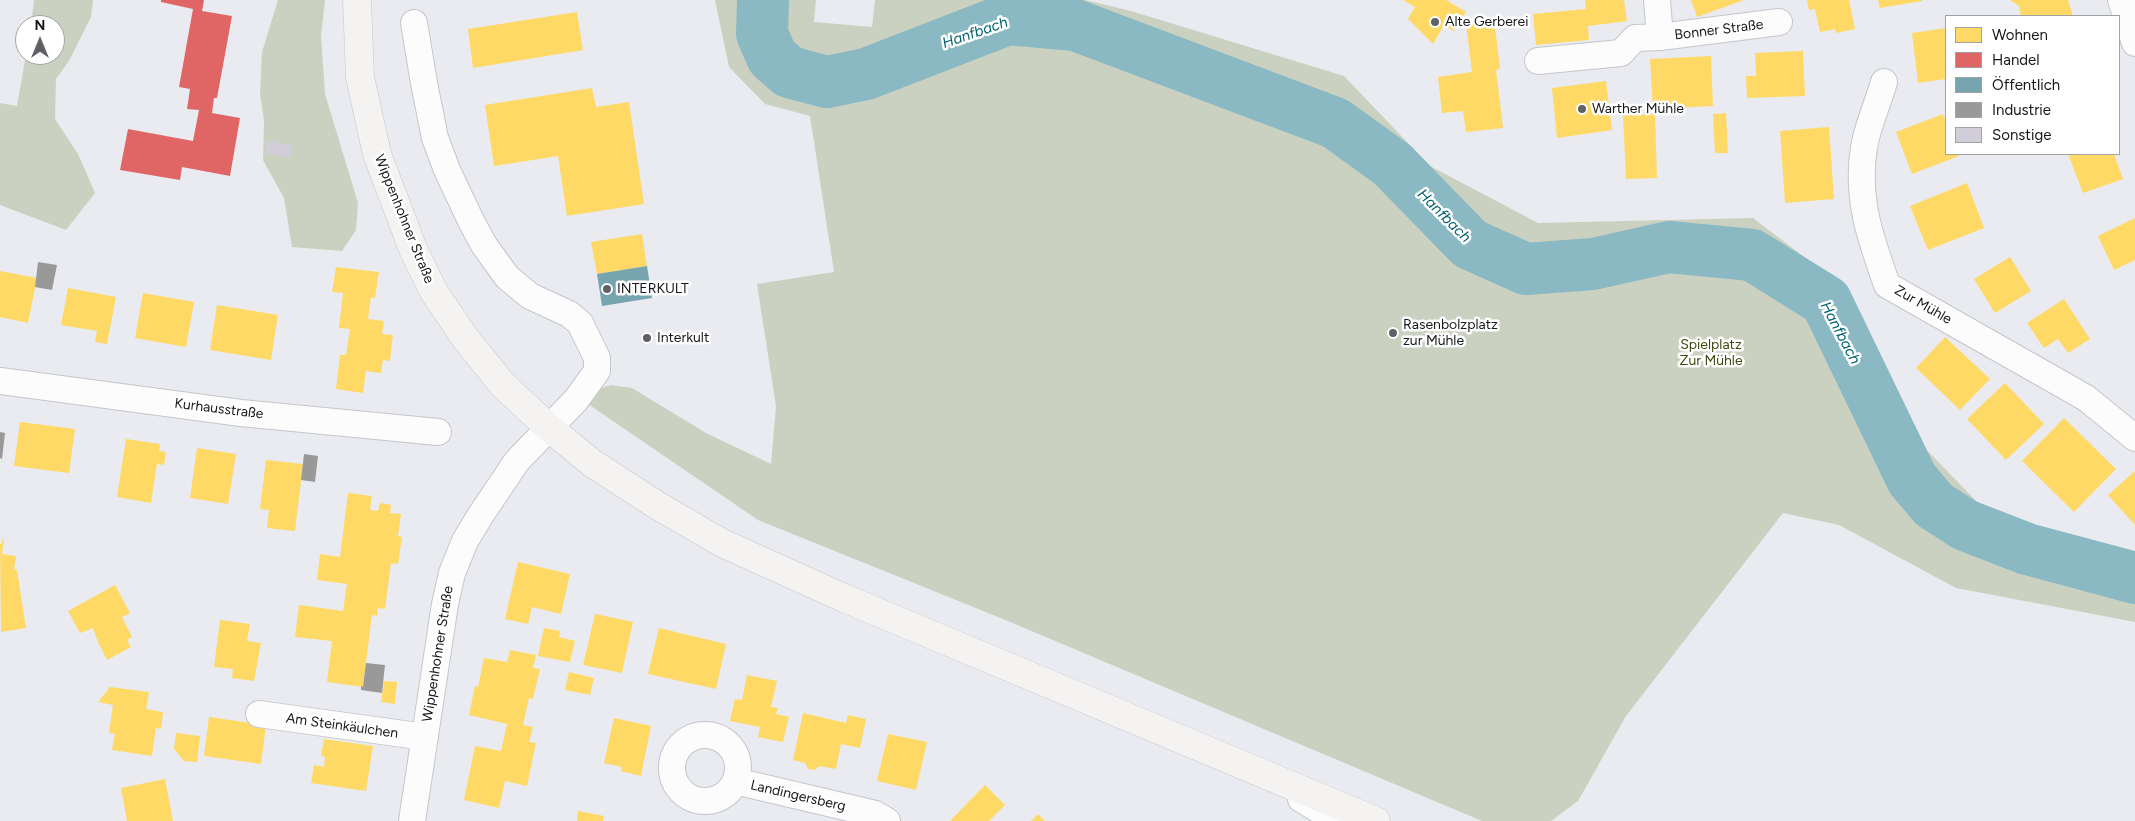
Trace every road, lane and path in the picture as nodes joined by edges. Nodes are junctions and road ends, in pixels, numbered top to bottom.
1 (356, 0) edge
2 (1657, 0) edge
3 (2121, 0) edge
4 (1779, 22) dead end
5 (414, 23) dead end
6 (1660, 37) junction
7 (2135, 43) edge
8 (1538, 61) dead end
9 (1884, 82) dead end
10 (0, 381) edge
11 (548, 427) junction
12 (438, 432) dead end
13 (2135, 438) edge
14 (259, 714) dead end
15 (424, 737) junction
16 (1243, 764) junction
17 (735, 781) dead end
18 (412, 821) edge
19 (887, 821) edge
20 (1338, 821) edge
21 (1376, 821) edge

1 - 11 main road, Wippenhohner Straße
2 - 6 street, Bonner Straße
3 - 7 street
4 - 6 street, Bonner Straße
5 - 11 street, Wippenhohner Straße
6 - 8 street, Bonner Straße
9 - 13 street, Zur Mühle
10 - 12 street, Kurhausstraße
11 - 15 street, Wippenhohner Straße
11 - 16 main road
14 - 15 street, Am Steinkäulchen
15 - 18 street, Wippenhohner Straße
16 - 20 street
16 - 21 main road
17 - 19 street, Landingersberg

